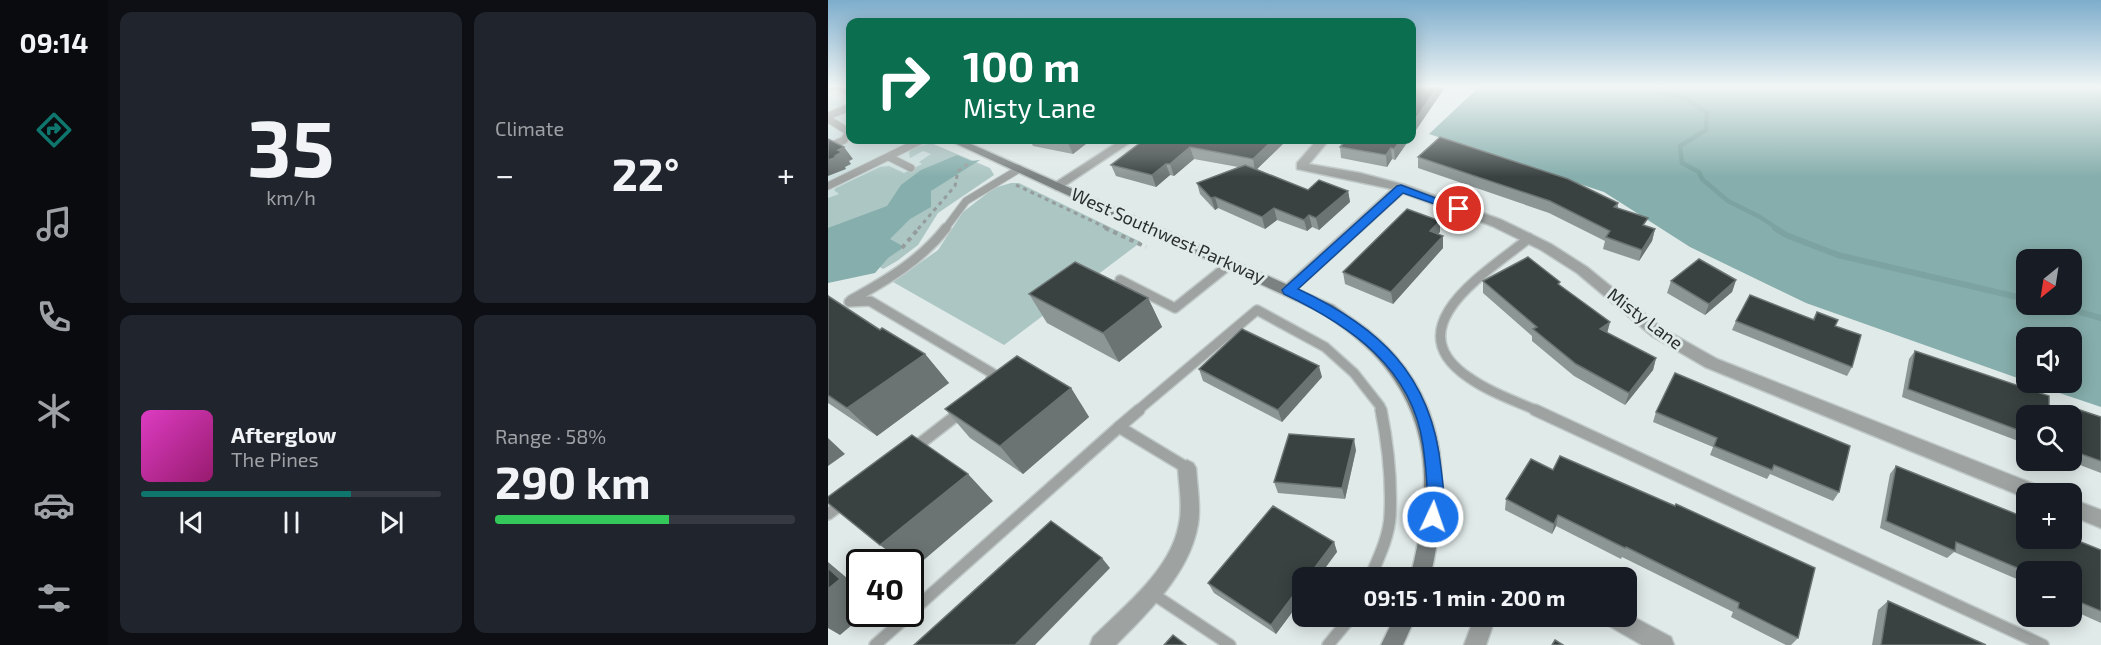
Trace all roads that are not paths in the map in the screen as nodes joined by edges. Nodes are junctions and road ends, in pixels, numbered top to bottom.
1 (828, 118) edge
2 (846, 130) edge
3 (846, 136) edge
4 (914, 144) edge
5 (963, 144) edge
6 (1122, 144) edge
7 (1320, 144) edge
8 (828, 147) edge
9 (889, 157) junction
10 (911, 168) dead end
11 (1019, 169) junction
12 (828, 186) edge
13 (1056, 186) junction
14 (1401, 188) junction
15 (1529, 238) junction
16 (1230, 264) junction
17 (1120, 280) dead end
18 (1288, 290) junction
19 (849, 302) junction
20 (838, 308) edge
21 (980, 397) edge
22 (970, 405) edge
23 (1119, 427) junction
24 (904, 456) edge
25 (1187, 468) joint
26 (2016, 486) edge
27 (847, 499) edge
28 (2082, 511) edge
29 (828, 514) edge
30 (2101, 519) edge
31 (1375, 567) edge
32 (1423, 567) edge
33 (1150, 591) junction
34 (924, 601) edge
35 (895, 627) edge
36 (1343, 627) edge
37 (1401, 627) edge
38 (1482, 627) edge
39 (1631, 627) edge
40 (875, 645) edge
41 (1101, 645) edge
42 (1230, 645) edge
43 (1328, 645) edge
44 (1392, 645) edge
45 (1476, 645) edge
46 (1663, 645) edge
47 (2043, 645) edge

1 - 2 lane
3 - 8 lane
4 - 9 lane
5 - 11 street, West Southwest Parkway
6 - 13 street
7 - 14 street, Misty Lane
9 - 10 lane
9 - 12 lane
11 - 13 street, West Southwest Parkway
11 - 19 lane
13 - 16 street, West Southwest Parkway
14 - 15 street, Misty Lane
14 - 18 street
15 - 26 street, Misty Lane
15 - 47 lane
16 - 17 lane
16 - 18 street, West Southwest Parkway
18 - 32 street, West Southwest Parkway
19 - 20 lane
19 - 21 lane
22 - 24 lane
23 - 25 lane
23 - 31 lane
23 - 34 lane
25 - 33 street
27 - 29 lane
28 - 30 street
33 - 41 street
33 - 42 lane
35 - 40 lane
36 - 43 lane
37 - 44 street
38 - 45 street
39 - 46 street

